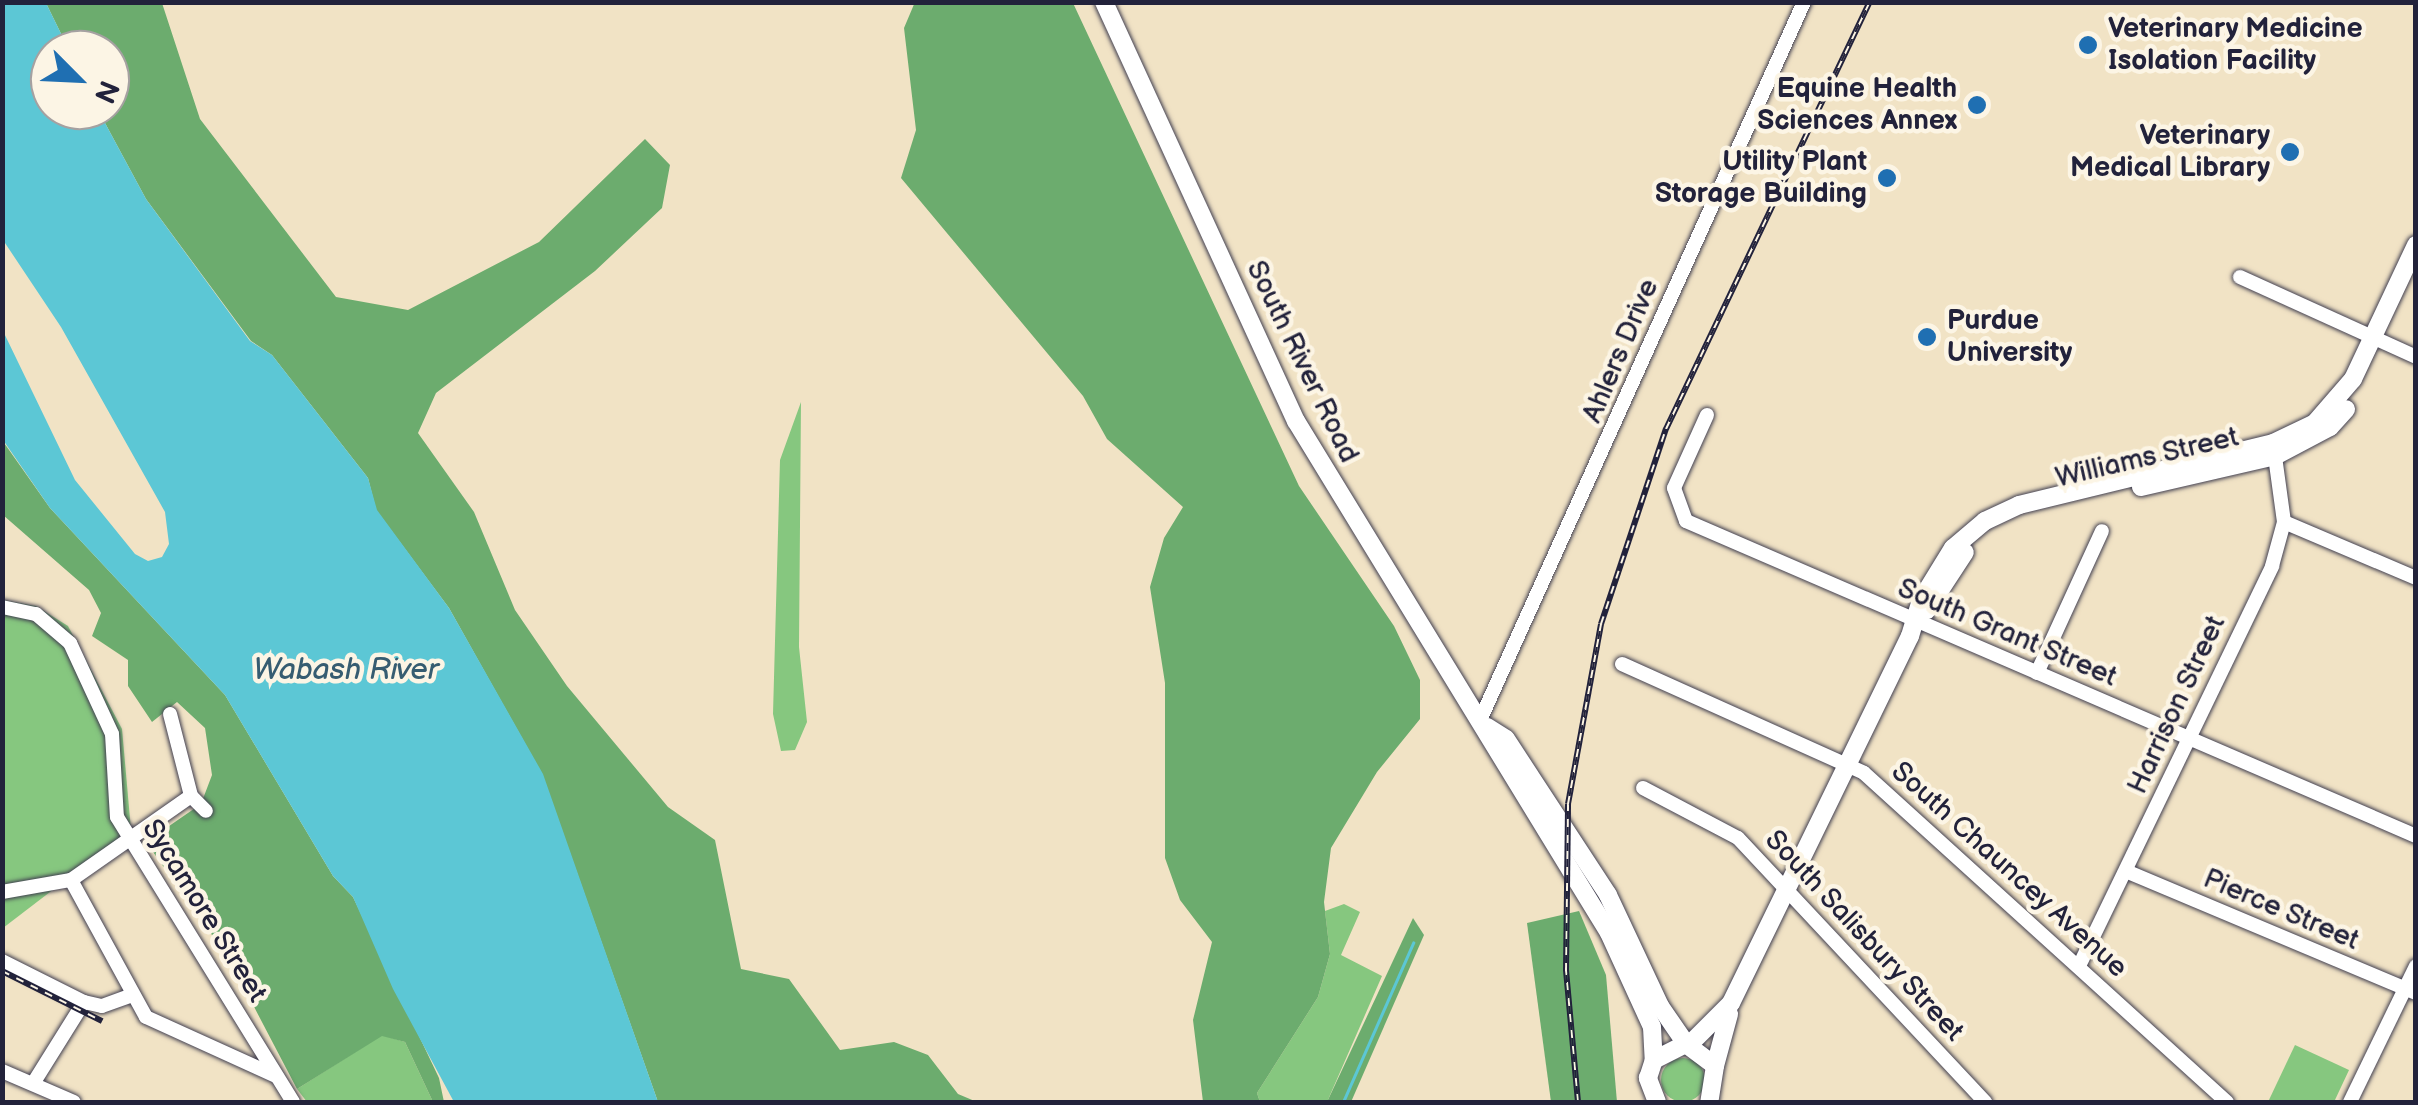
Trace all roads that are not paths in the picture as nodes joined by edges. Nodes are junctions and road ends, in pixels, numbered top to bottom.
1 (1104, 2) edge
2 (1804, 2) edge
3 (2416, 245) edge
4 (2416, 272) edge
5 (2240, 277) dead end
6 (2377, 340) junction
7 (2416, 357) edge
8 (1707, 416) dead end
9 (2275, 456) junction
10 (2284, 522) junction
11 (2102, 531) dead end
12 (2416, 578) edge
13 (2, 607) edge
14 (1917, 622) junction
15 (1622, 664) dead end
16 (2037, 673) junction
17 (170, 714) dead end
18 (1484, 722) junction
19 (2192, 740) junction
20 (1847, 764) junction
21 (1643, 788) dead end
22 (190, 796) junction
23 (206, 811) dead end
24 (2416, 836) edge
25 (130, 838) junction
26 (2128, 872) junction
27 (72, 880) junction
28 (1786, 889) junction
29 (2, 892) edge
30 (2, 961) edge
31 (2079, 966) junction
32 (2416, 966) edge
33 (2410, 991) edge
34 (132, 995) junction
35 (84, 1002) junction
36 (1732, 1004) junction
37 (1687, 1045) junction
38 (1654, 1060) junction
39 (2, 1071) edge
40 (1716, 1075) junction
41 (276, 1076) junction
42 (34, 1082) junction
43 (1654, 1101) edge
44 (74, 1102) edge
45 (293, 1102) edge
46 (1709, 1102) edge
47 (1732, 1102) edge
48 (1985, 1102) edge
49 (2227, 1102) edge
50 (2350, 1102) edge

1 - 18 main road, South River Road
2 - 18 street, Ahlers Drive
3 - 6 main road
4 - 6 main road
5 - 6 street
6 - 7 street
6 - 9 main road, Williams Street
6 - 14 main road, Williams Street
8 - 14 street, South Grant Street
9 - 10 street, Harrison Street
9 - 14 main road, Williams Street
10 - 12 street
10 - 19 street, Harrison Street
11 - 16 street
13 - 25 street, Sycamore Street
14 - 16 street, South Grant Street
14 - 20 main road, Williams Street
15 - 20 street, South Chauncey Avenue
16 - 19 street, South Grant Street
17 - 22 street
18 - 37 main road, South River Road
18 - 38 main road, South River Road
19 - 24 street, South Grant Street
19 - 26 street, Harrison Street
20 - 28 main road, Williams Street
20 - 31 street, South Chauncey Avenue
21 - 28 street, South Salisbury Street
22 - 23 street
22 - 25 street
25 - 27 street
25 - 41 street, Sycamore Street
26 - 31 street, Harrison Street
26 - 33 street, Pierce Street
27 - 29 street
27 - 34 street
28 - 36 main road, Williams Street
28 - 48 street, South Salisbury Street
30 - 35 street
31 - 49 street, South Chauncey Avenue
32 - 33 street
33 - 50 street
34 - 35 street
34 - 41 street
35 - 42 street
36 - 37 main road, Williams Street
36 - 40 main road, Williams Street
37 - 38 main road, Williams Street
37 - 40 main road, South River Road
38 - 43 main road, South River Road
39 - 42 street
40 - 46 main road, Williams Street
40 - 47 main road
41 - 45 street, Sycamore Street
42 - 44 street

